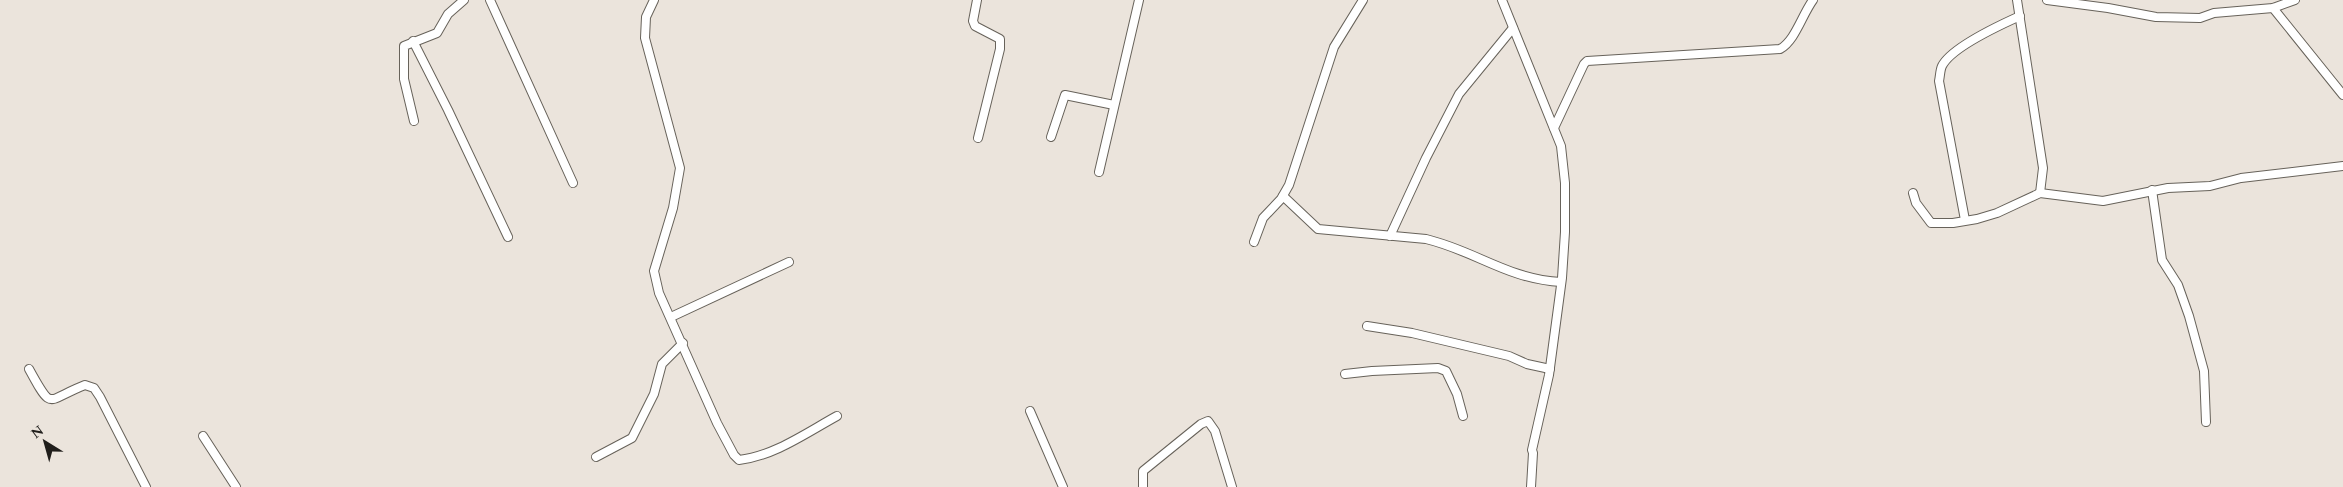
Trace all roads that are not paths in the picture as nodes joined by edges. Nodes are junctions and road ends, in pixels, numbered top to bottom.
1 (464, 0) edge
2 (490, 0) edge
3 (654, 0) edge
4 (977, 0) edge
5 (1140, 0) edge
6 (1362, 0) edge
7 (1502, 0) edge
8 (1814, 0) edge
9 (2017, 0) edge
10 (2047, 0) edge
11 (2295, 0) edge
12 (2273, 8) junction
13 (2020, 16) junction
14 (1513, 28) junction
15 (413, 41) junction
16 (2343, 95) edge
17 (1114, 106) junction
18 (414, 121) dead end
19 (1554, 128) junction
20 (1051, 137) dead end
21 (978, 138) dead end
22 (2343, 166) edge
23 (1099, 172) dead end
24 (573, 183) dead end
25 (2152, 190) junction
26 (2040, 192) junction
27 (1913, 194) dead end
28 (1283, 196) junction
29 (1965, 220) junction
30 (1390, 236) junction
31 (508, 237) dead end
32 (1254, 242) dead end
33 (789, 262) dead end
34 (1561, 282) junction
35 (670, 317) junction
36 (1367, 326) dead end
37 (683, 343) junction
38 (29, 369) dead end
39 (1550, 369) junction
40 (1345, 374) dead end
41 (1030, 411) dead end
42 (837, 416) dead end
43 (1464, 416) dead end
44 (2206, 422) dead end
45 (203, 436) dead end
46 (596, 457) dead end
47 (146, 487) edge
48 (236, 487) edge
49 (1064, 487) edge
50 (1143, 487) edge
51 (1232, 487) edge
52 (1531, 487) edge

1 - 15 street
2 - 24 street
3 - 35 street
4 - 21 street
5 - 17 street
6 - 28 street
7 - 14 street
8 - 19 street
9 - 13 street
10 - 12 street
11 - 12 street
12 - 16 street
13 - 26 street
13 - 29 street
14 - 19 street
14 - 30 street
15 - 18 street
15 - 31 street
17 - 20 street
17 - 23 street
19 - 34 street
22 - 25 street
25 - 26 street
25 - 44 street
26 - 29 street
27 - 29 street
28 - 30 street
28 - 32 street
30 - 34 street
33 - 35 street
34 - 39 street
35 - 37 street
36 - 39 street
37 - 42 street
37 - 46 street
38 - 47 street
39 - 52 street
40 - 43 street
41 - 49 street
45 - 48 street
50 - 51 street

